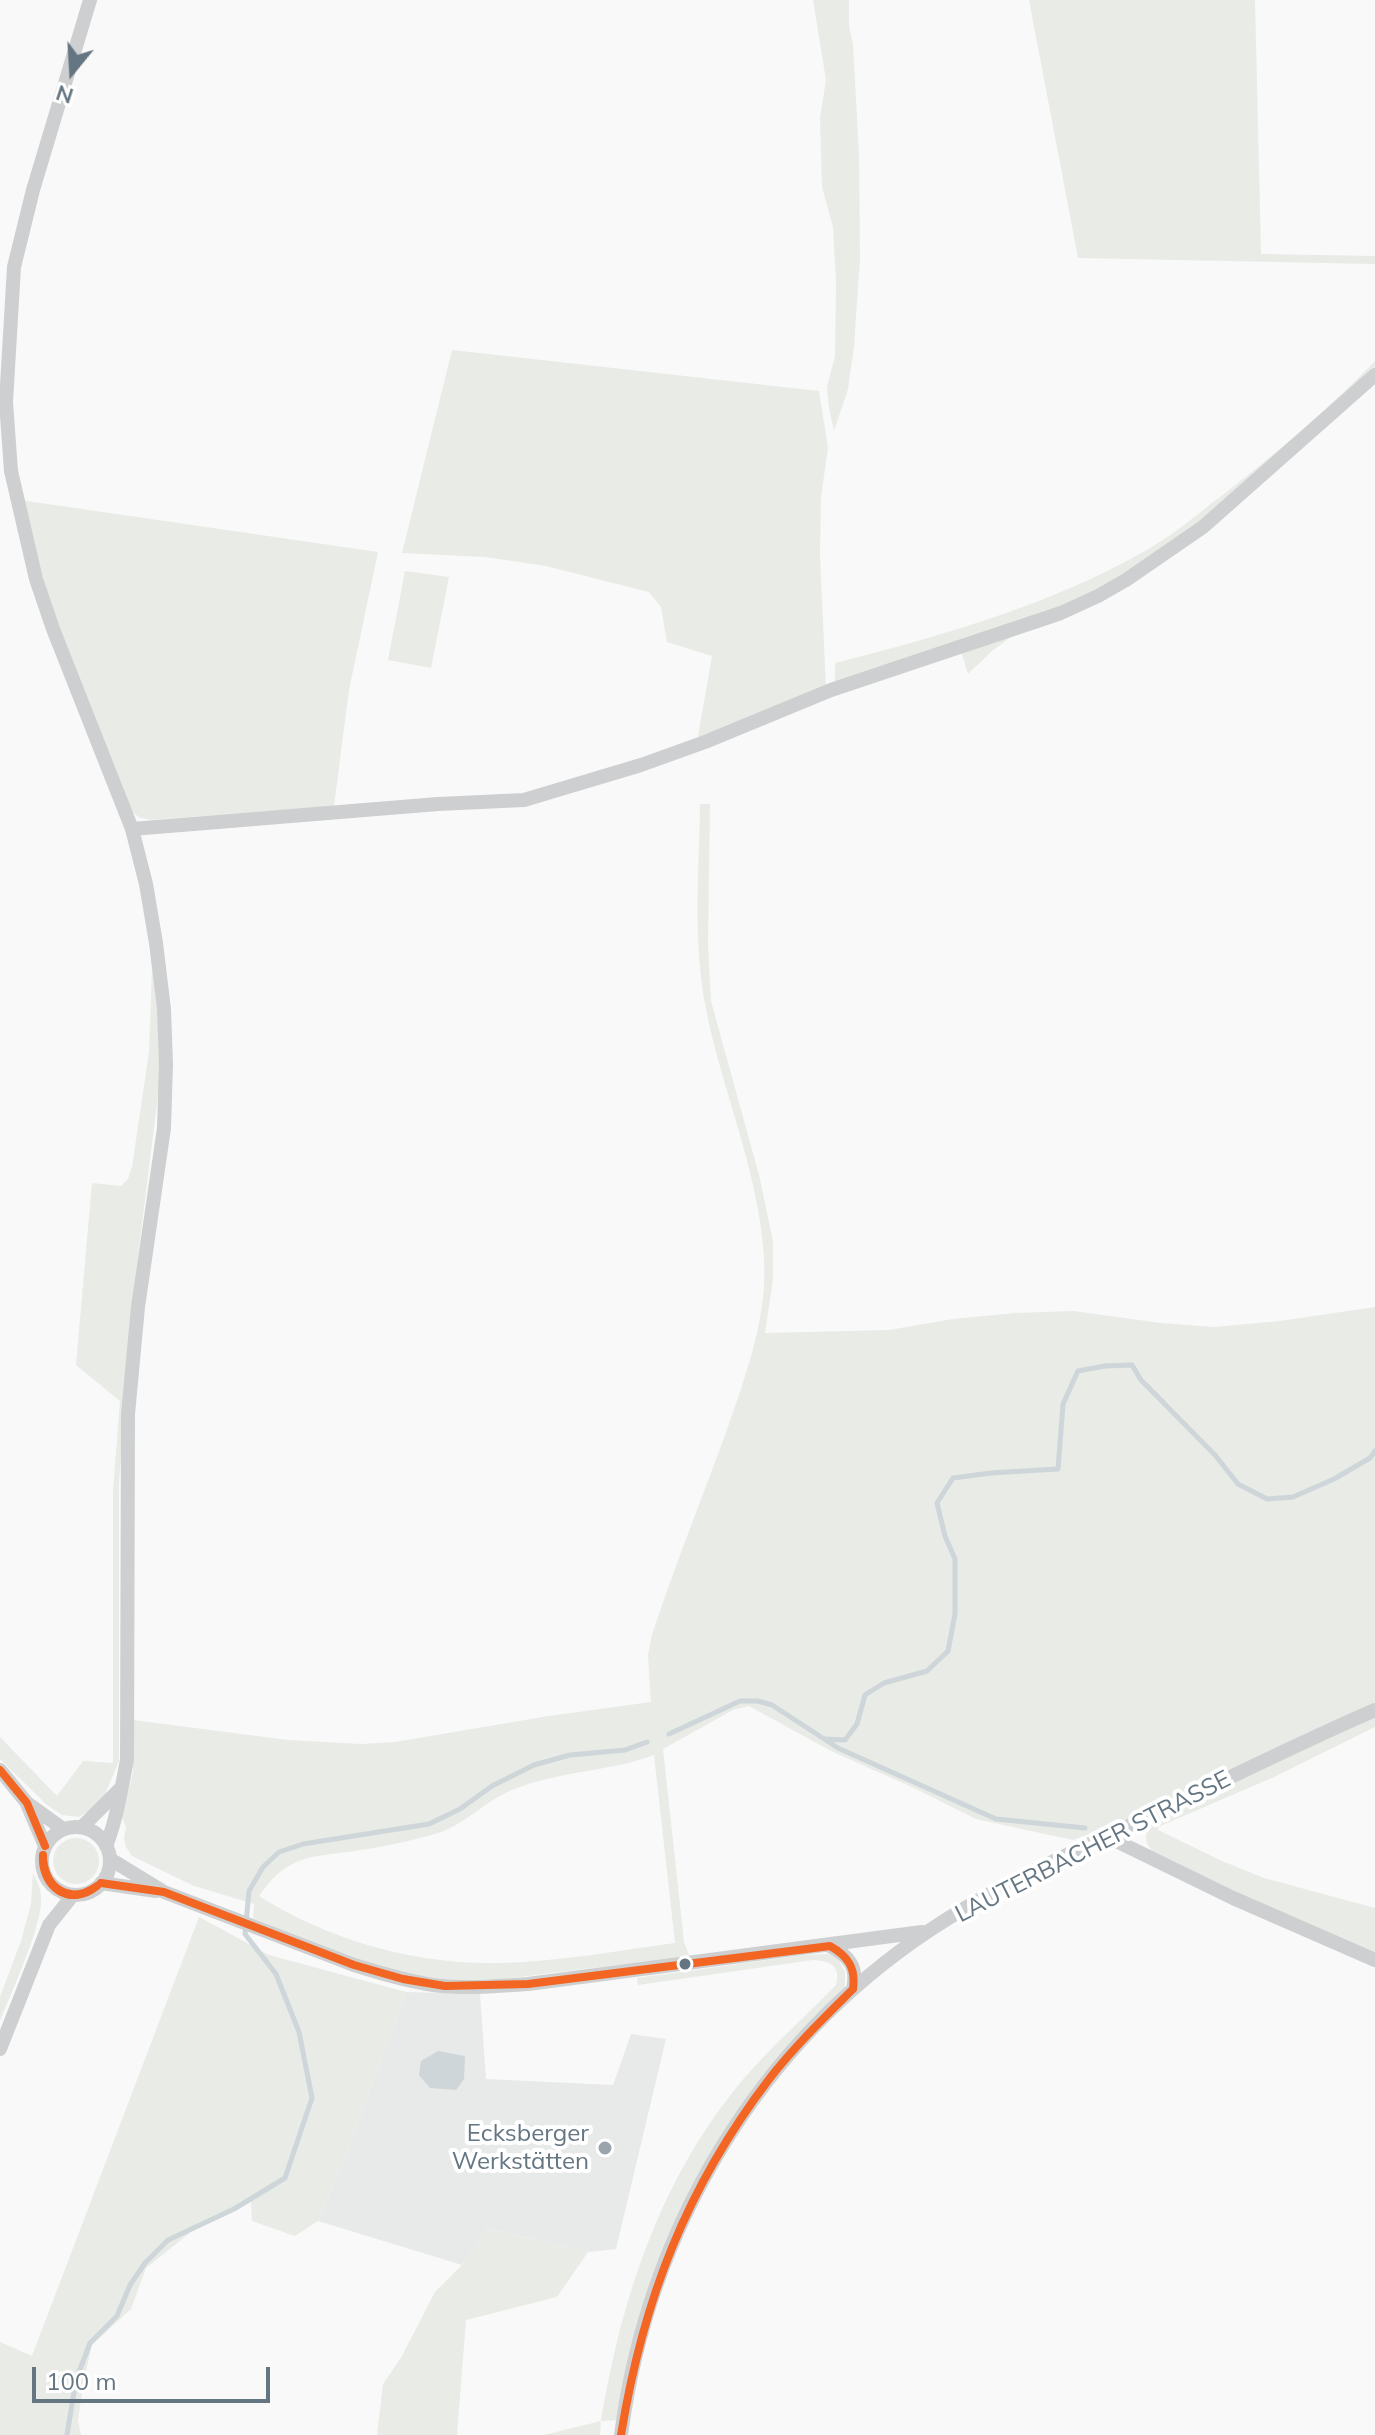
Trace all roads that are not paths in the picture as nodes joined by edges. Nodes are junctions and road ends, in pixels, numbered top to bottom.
1 (90, 0) edge
2 (1375, 375) edge
3 (132, 829) junction
4 (1375, 1710) edge
5 (0, 1770) edge
6 (119, 1790) junction
7 (27, 1803) junction
8 (82, 1827) junction
9 (63, 1829) junction
10 (1106, 1836) junction
11 (45, 1846) junction
12 (108, 1853) junction
13 (101, 1883) junction
14 (52, 1885) junction
15 (164, 1892) junction
16 (73, 1895) junction
17 (49, 1925) junction
18 (930, 1930) junction
19 (830, 1946) junction
20 (1375, 1960) edge
21 (853, 1989) junction
22 (0, 2049) edge
23 (621, 2435) edge

1 - 3 street
2 - 3 street
3 - 6 street
4 - 10 street, LAUTERBACHER STRASSE
5 - 7 street
6 - 8 street
6 - 12 street
7 - 9 street
7 - 11 street
8 - 9 street
8 - 12 street
9 - 11 street
10 - 18 street, LAUTERBACHER STRASSE
10 - 20 street
11 - 14 street
12 - 13 street
12 - 15 street
13 - 15 street
13 - 16 street
14 - 16 street
14 - 17 street
15 - 19 street
16 - 17 street
17 - 22 street
18 - 19 street
18 - 21 street, LAUTERBACHER STRASSE
19 - 21 street
21 - 23 street, LAUTERBACHER STRASSE

